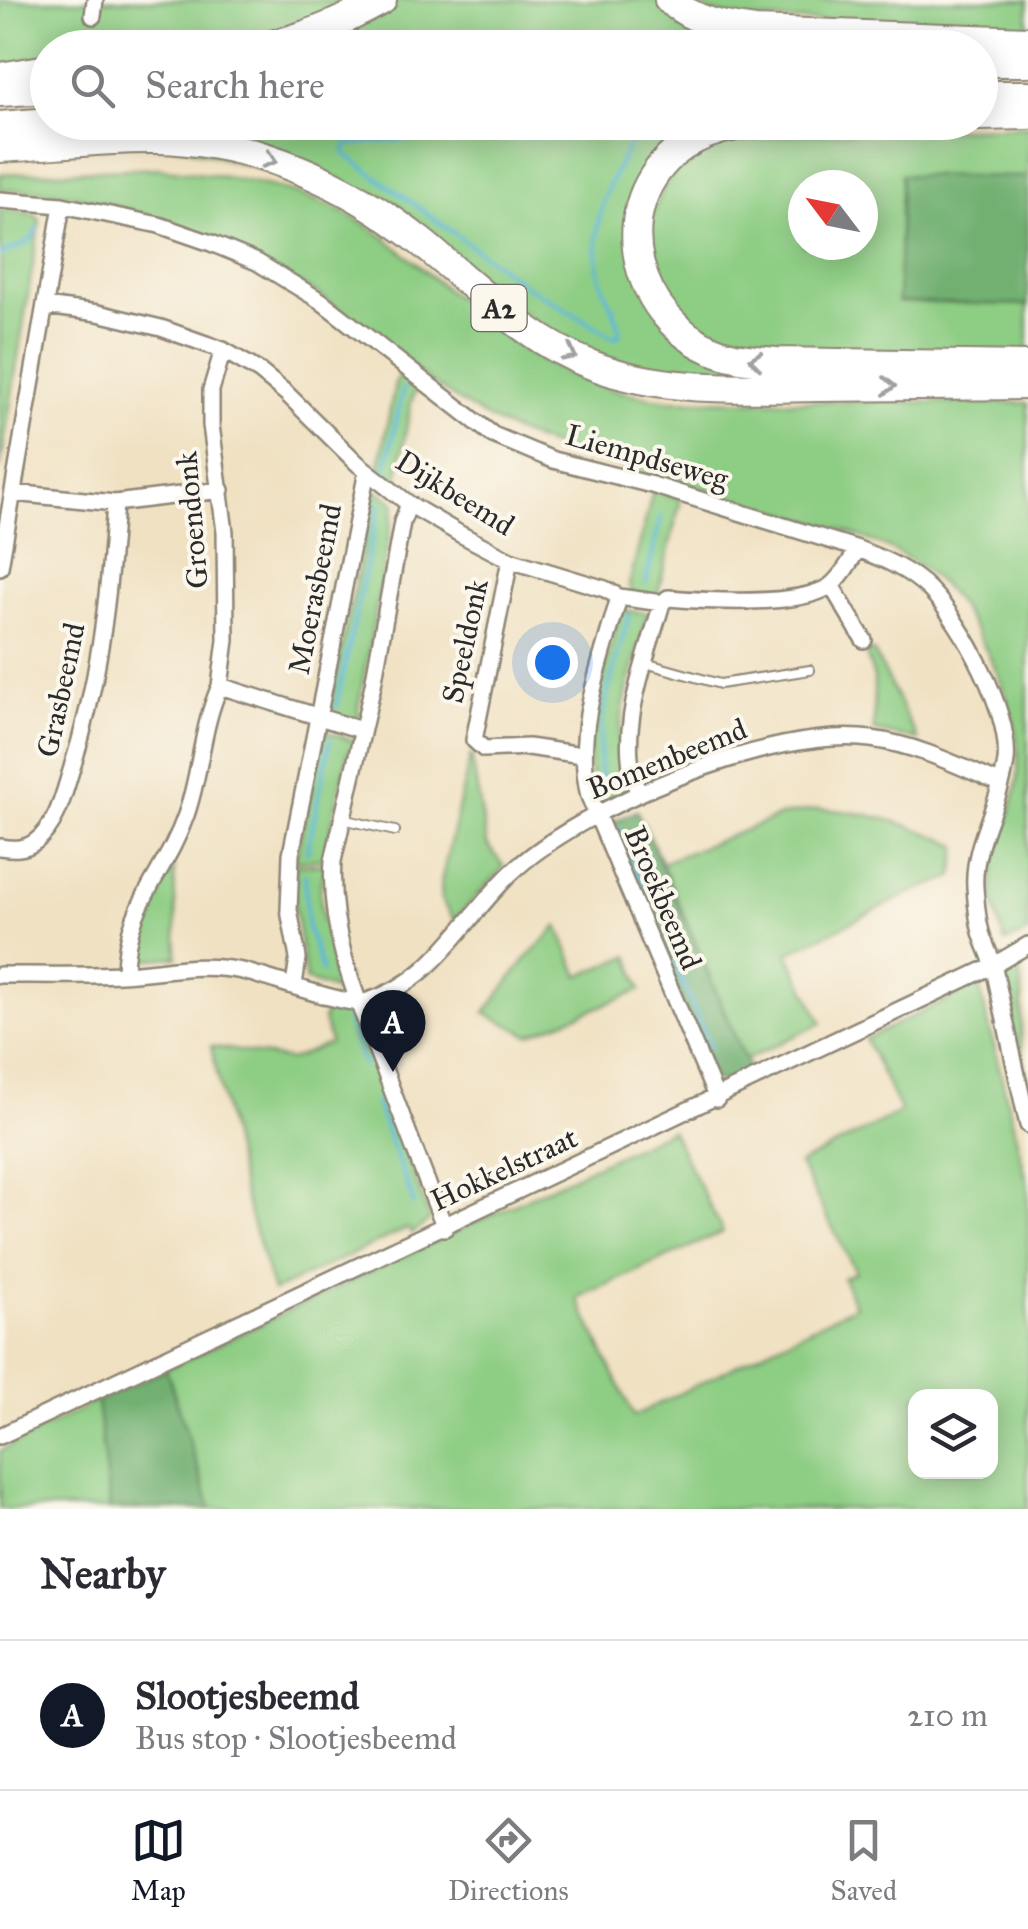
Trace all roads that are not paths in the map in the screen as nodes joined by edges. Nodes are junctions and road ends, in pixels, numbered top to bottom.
1 (382, 0) edge
2 (670, 0) edge
3 (319, 30) edge
4 (746, 30) edge
5 (998, 40) edge
6 (1028, 41) edge
7 (998, 62) edge
8 (1028, 62) edge
9 (30, 73) edge
10 (0, 77) edge
11 (30, 90) edge
12 (0, 92) edge
13 (1028, 95) edge
14 (998, 96) edge
15 (1028, 115) edge
16 (998, 116) edge
17 (30, 124) edge
18 (0, 126) edge
19 (141, 140) edge
20 (167, 140) edge
21 (695, 140) edge
22 (0, 148) edge
23 (0, 200) edge
24 (62, 205) junction
25 (45, 306) junction
26 (223, 350) junction
27 (1028, 366) edge
28 (1028, 385) edge
29 (367, 471) junction
30 (221, 490) junction
31 (13, 493) junction
32 (115, 503) junction
33 (409, 504) junction
34 (858, 549) junction
35 (510, 560) junction
36 (0, 567) edge
37 (830, 585) junction
38 (619, 598) junction
39 (662, 603) junction
40 (864, 640) dead end
41 (645, 663) junction
42 (810, 670) dead end
43 (220, 686) junction
44 (318, 718) junction
45 (362, 730) junction
46 (582, 754) junction
47 (1000, 783) junction
48 (639, 794) junction
49 (597, 813) junction
50 (342, 820) junction
51 (395, 831) dead end
52 (0, 847) edge
53 (1028, 946) edge
54 (994, 965) junction
55 (125, 974) junction
56 (0, 976) edge
57 (294, 985) junction
58 (359, 1004) junction
59 (717, 1099) junction
60 (1028, 1124) edge
61 (444, 1228) junction
62 (0, 1436) edge

1 - 3 highway
2 - 4 highway
5 - 6 highway
7 - 8 highway
9 - 10 highway
11 - 12 highway
13 - 14 highway
15 - 16 highway
17 - 18 highway
22 -> 19 highway, A2
20 -> 28 highway, A2
27 -> 21 highway
23 - 24 street, Liempdseweg
24 - 25 street
24 - 34 street, Liempdseweg
25 - 26 street, Dijkbeemd
25 - 31 street
26 - 29 street, Dijkbeemd
26 - 30 street, Groendonk
29 - 33 street, Dijkbeemd
29 - 44 street, Moerasbeemd
30 - 32 street
30 - 43 street, Groendonk
31 - 32 street
31 - 36 street
32 - 52 street, Grasbeemd
33 - 35 street, Dijkbeemd
33 - 45 street
34 - 37 street
34 - 47 street, Liempdseweg
35 - 38 street, Dijkbeemd
35 - 46 street, Speeldonk
37 - 39 street, Dijkbeemd
37 - 40 street
38 - 39 street, Dijkbeemd
38 - 46 street, Broekbeemd
39 - 41 street, Broekbeemd
41 - 42 lane
41 - 48 street, Broekbeemd
43 - 44 street
43 - 55 street, Groendonk
44 - 45 street
44 - 57 street, Moerasbeemd
45 - 50 street
46 - 49 street, Broekbeemd
47 - 48 street, Bomenbeemd
47 - 54 street, Liempdseweg
48 - 49 street, Bomenbeemd
49 - 58 street, Bomenbeemd
49 - 59 street, Broekbeemd
50 - 51 lane
50 - 58 street
53 - 54 street, Hokkelstraat
54 - 59 street, Hokkelstraat
54 - 60 street, Liempdseweg
55 - 56 street
55 - 57 street
57 - 58 street
58 - 61 street
59 - 61 street, Hokkelstraat
61 - 62 street, Hokkelstraat

